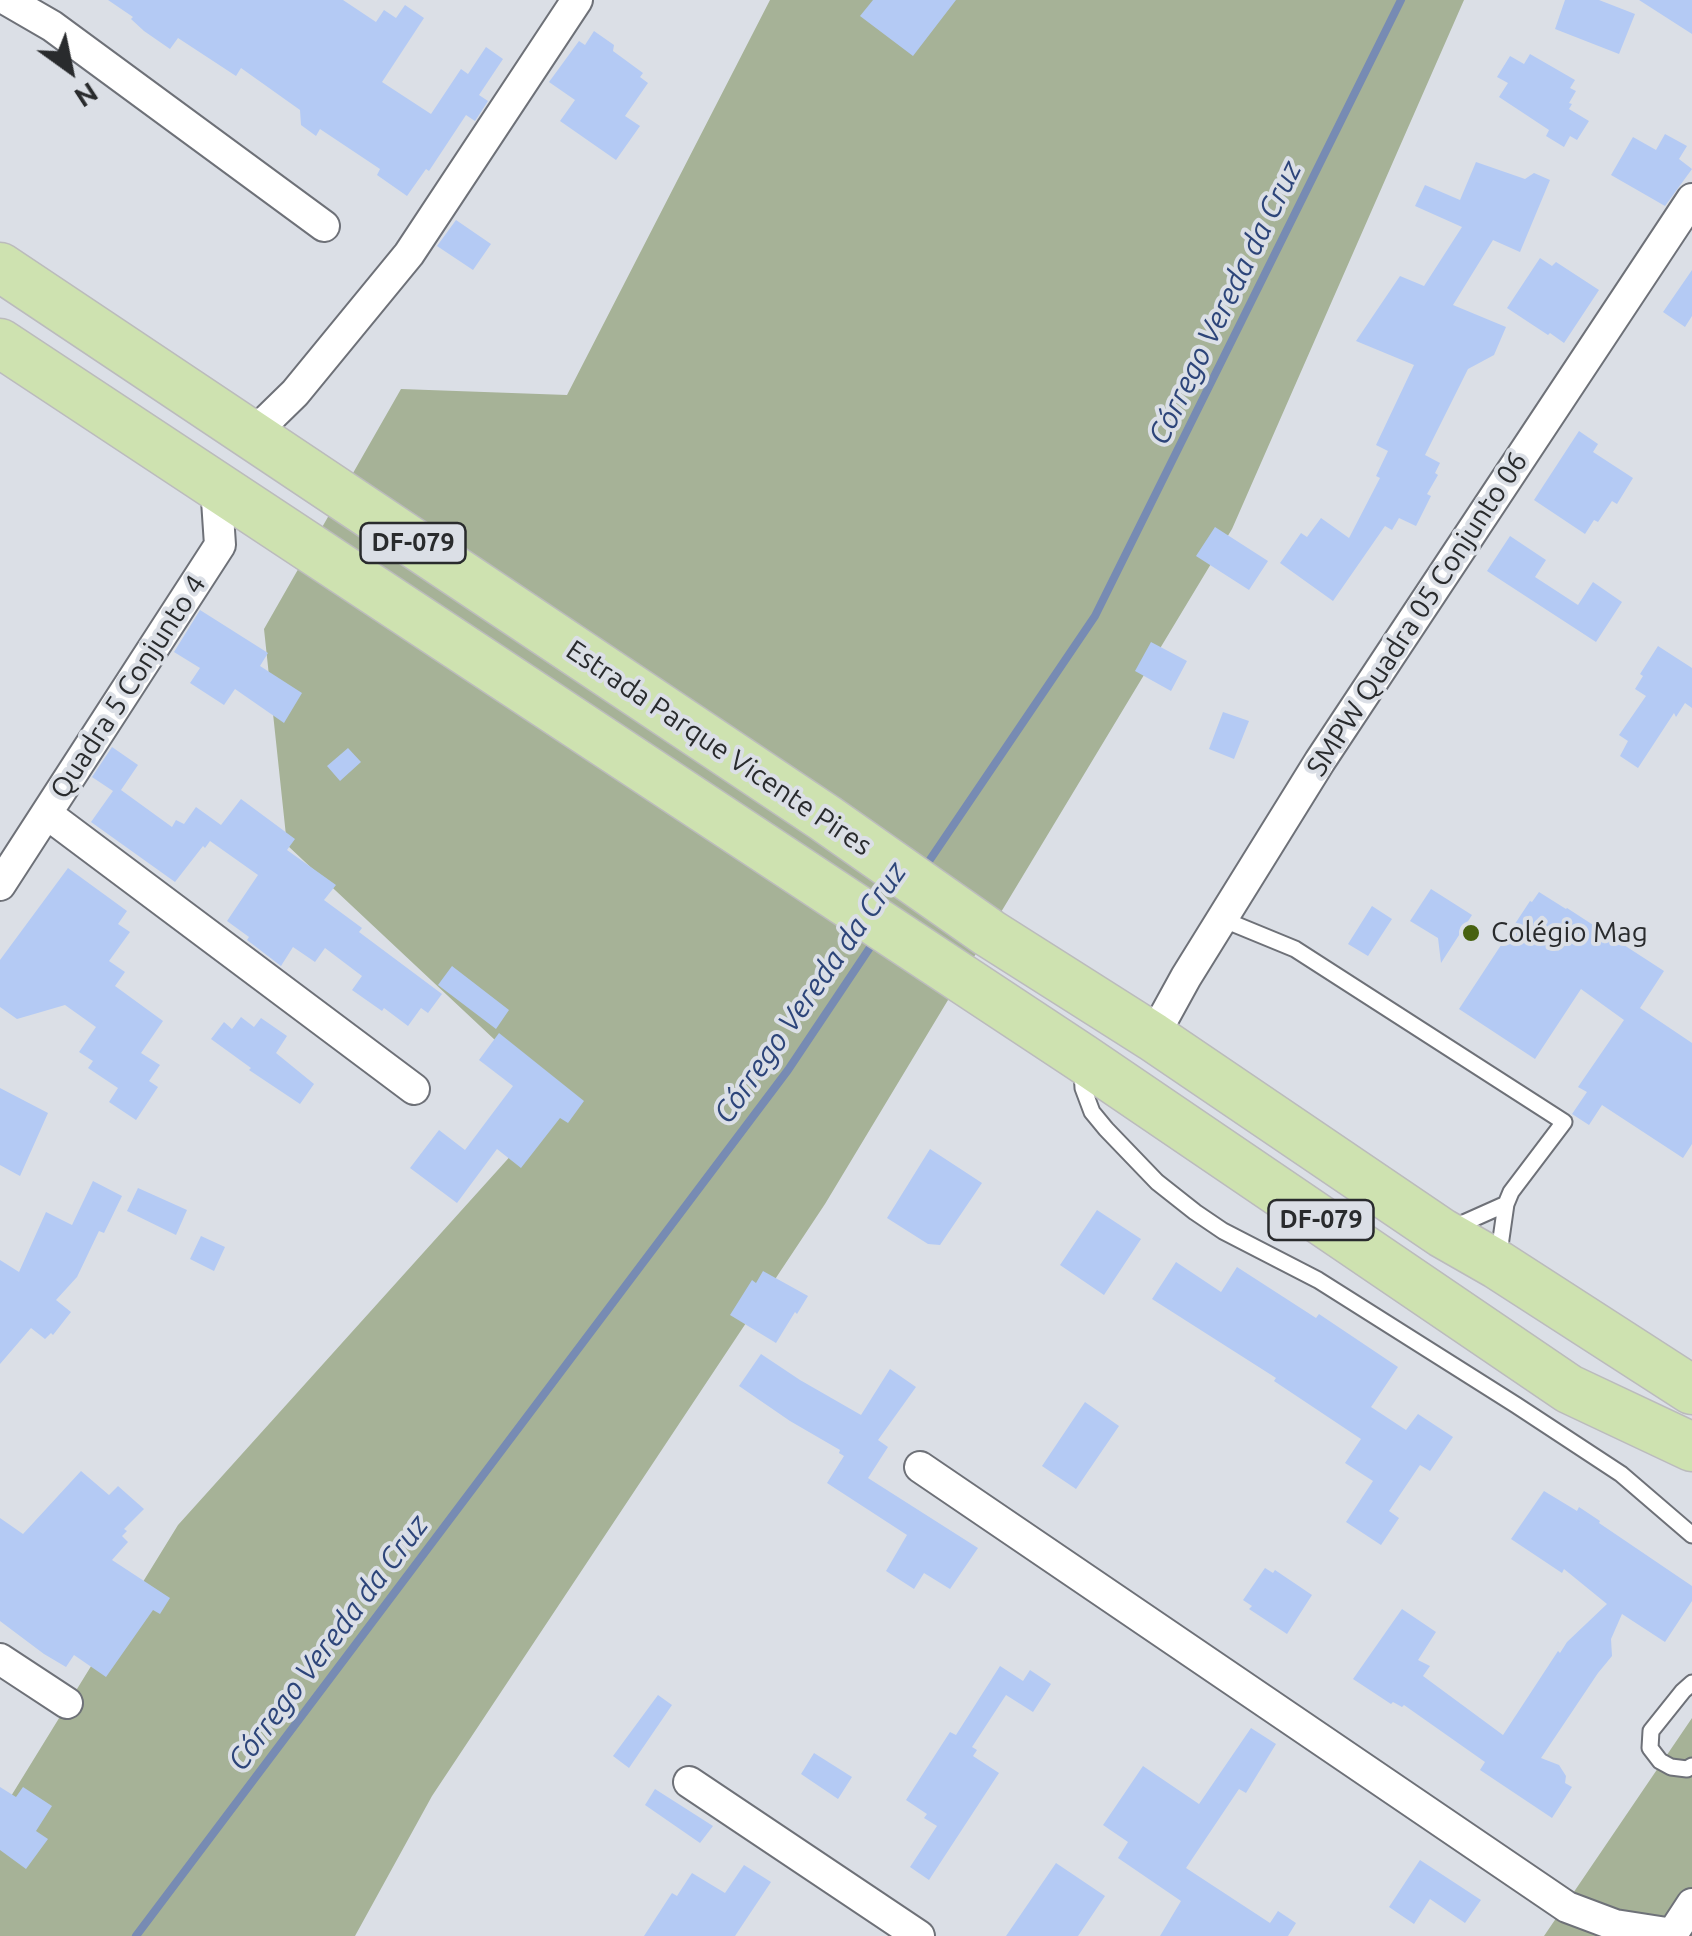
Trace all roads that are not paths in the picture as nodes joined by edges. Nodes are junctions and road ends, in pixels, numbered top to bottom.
1 (7, 0) edge
2 (577, 0) edge
3 (1692, 199) edge
4 (324, 226) dead end
5 (0, 267) edge
6 (0, 343) edge
7 (252, 436) junction
8 (210, 480) junction
9 (47, 814) junction
10 (0, 884) edge
11 (1222, 919) junction
12 (1153, 1037) junction
13 (1082, 1058) junction
14 (414, 1089) dead end
15 (1506, 1204) junction
16 (1442, 1233) junction
17 (1498, 1264) junction
18 (1692, 1390) edge
19 (1692, 1448) edge
20 (920, 1467) dead end
21 (1692, 1536) edge
22 (0, 1659) edge
23 (1692, 1683) edge
24 (68, 1703) dead end
25 (1692, 1766) edge
26 (689, 1782) dead end
27 (1692, 1904) edge
28 (1672, 1935) edge
29 (918, 1936) edge

1 - 4 street
2 - 7 street
3 - 11 street, SMPW Quadra 05 Conjunto 06
5 - 7 main road, Estrada Parque Vicente Pires / DF-079
6 - 8 main road, Estrada Parque Vicente Pires / DF-079
7 - 12 main road, Estrada Parque Vicente Pires / DF-079
8 - 9 street, Quadra 5 Conjunto 4
8 - 13 main road, Estrada Parque Vicente Pires / DF-079
9 - 10 street, Quadra 5 Conjunto 4
9 - 14 street
11 - 12 street, SMPW Quadra 05 Conjunto 06
11 - 15 lane
12 - 16 main road, Estrada Parque Vicente Pires / DF-079
13 - 19 main road, Estrada Parque Vicente Pires / DF-079
13 - 21 lane
15 - 16 lane
15 - 17 lane
16 - 17 main road, Estrada Parque Vicente Pires / DF-079
17 - 18 main road, Estrada Parque Vicente Pires / DF-079
20 - 28 street
22 - 24 street
23 - 25 lane
26 - 29 street
27 - 28 street

